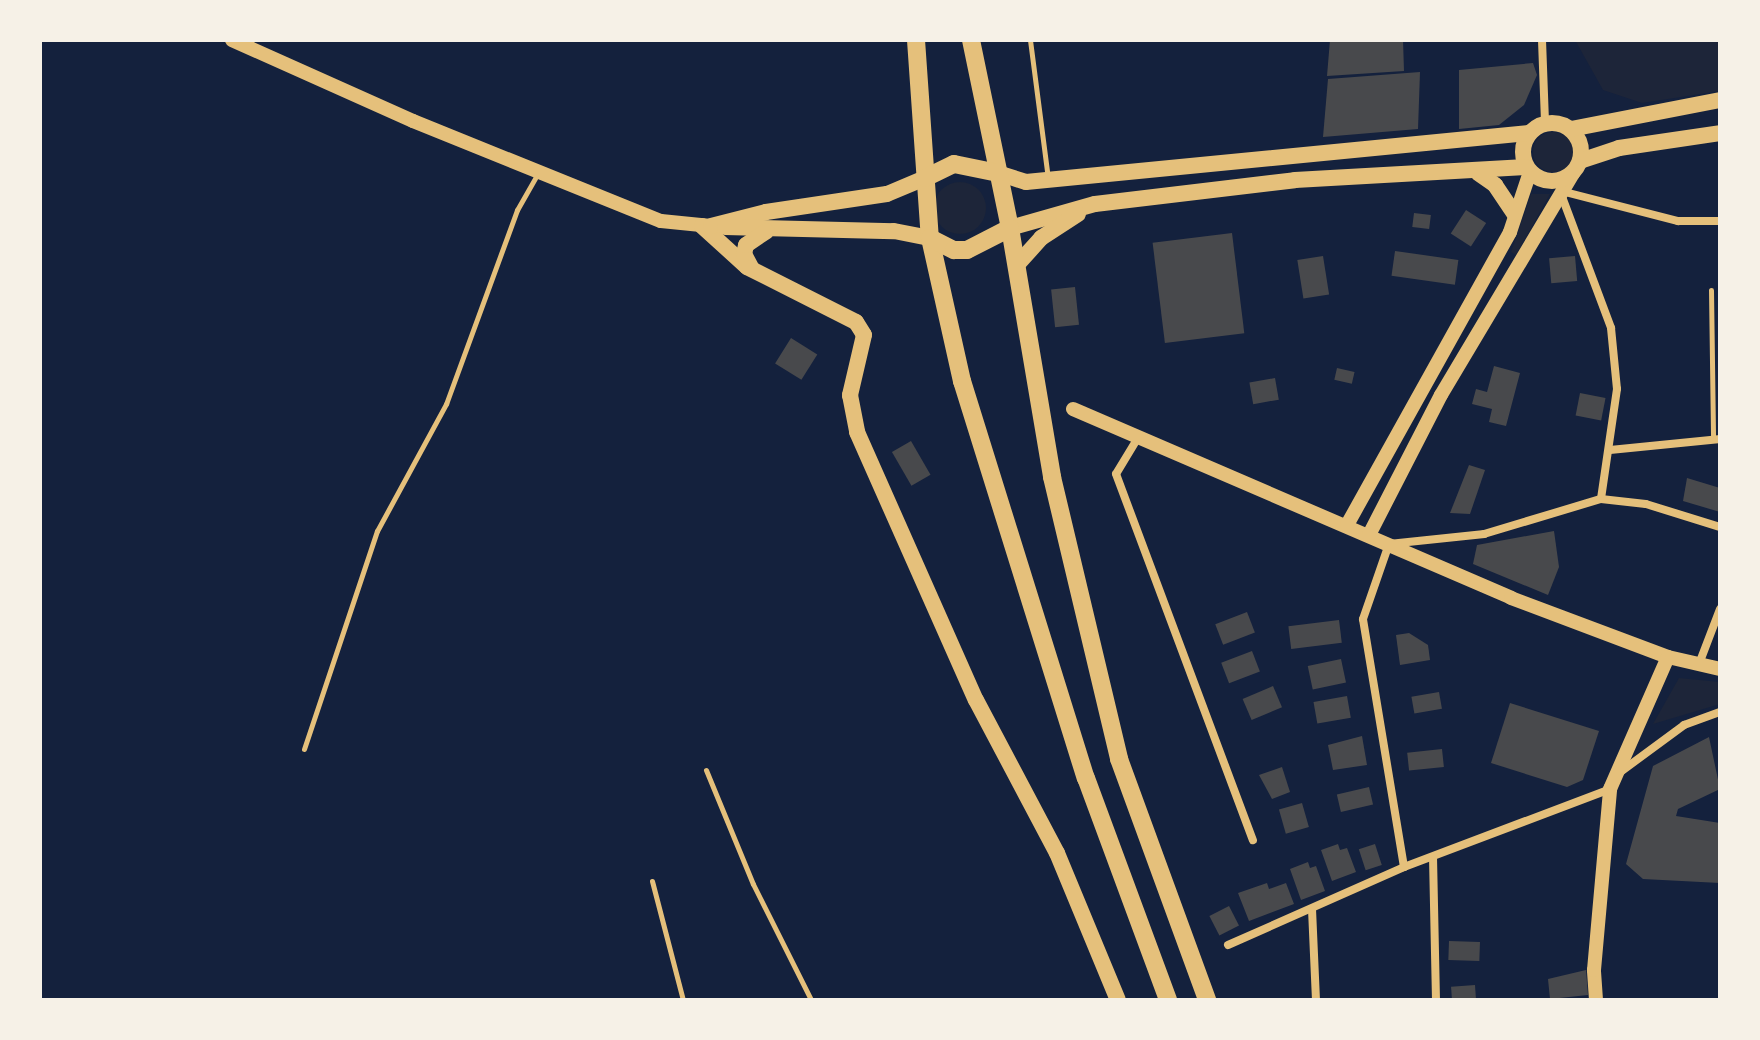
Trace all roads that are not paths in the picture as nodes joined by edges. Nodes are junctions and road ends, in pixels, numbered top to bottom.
1 (232, 40) edge
2 (916, 40) edge
3 (971, 40) edge
4 (1030, 40) edge
5 (1542, 40) edge
6 (1720, 100) edge
7 (1545, 123) junction
8 (1571, 129) junction
9 (1529, 133) junction
10 (1720, 133) edge
11 (1577, 166) junction
12 (1528, 170) junction
13 (539, 171) junction
14 (998, 173) junction
15 (1478, 173) junction
16 (925, 178) junction
17 (1048, 179) junction
18 (1560, 191) junction
19 (1095, 204) junction
20 (1514, 213) junction
21 (1720, 221) edge
22 (706, 226) junction
23 (1010, 228) junction
24 (768, 231) junction
25 (930, 238) junction
26 (1016, 266) junction
27 (753, 271) junction
28 (1711, 290) dead end
29 (1073, 409) dead end
30 (1140, 435) junction
31 (1717, 439) edge
32 (1610, 450) junction
33 (1601, 499) junction
34 (1347, 525) junction
35 (1720, 527) edge
36 (1369, 535) junction
37 (1389, 544) junction
38 (1720, 609) edge
39 (1668, 657) junction
40 (1698, 665) junction
41 (1720, 669) edge
42 (1720, 712) edge
43 (304, 749) dead end
44 (706, 770) dead end
45 (1612, 782) junction
46 (1253, 840) dead end
47 (1433, 857) junction
48 (1404, 867) junction
49 (652, 881) dead end
50 (1312, 909) junction
51 (1228, 945) dead end
52 (683, 1000) edge
53 (811, 1000) edge
54 (1118, 1000) edge
55 (1168, 1000) edge
56 (1207, 1000) edge
57 (1316, 1000) edge
58 (1436, 1000) edge
59 (1596, 1000) edge

1 - 13 street
2 - 16 highway
3 - 14 highway
4 - 17 lane
5 - 7 street
6 - 8 main road
7 - 8 main road
7 - 9 main road
8 - 11 main road
9 - 12 main road
9 - 17 main road
10 - 11 main road
11 - 12 main road
11 - 18 street
12 - 15 main road
12 - 20 street
13 - 22 street
13 - 43 lane
14 - 16 highway
14 - 17 main road
14 - 23 highway
15 - 19 main road
15 - 20 main road
16 - 22 main road
16 - 25 highway
18 - 21 street
18 - 32 street
18 - 36 street
19 - 23 main road
19 - 26 main road
20 - 34 street
22 - 24 main road
22 - 27 main road
23 - 25 highway
23 - 26 highway
24 - 25 main road
24 - 27 main road
25 - 55 highway
26 - 56 highway
27 - 54 main road
28 - 31 lane
29 - 30 street
30 - 34 street
30 - 46 street
31 - 32 street
32 - 33 street
33 - 35 street
33 - 37 street
34 - 36 street
36 - 37 street
37 - 39 street
37 - 48 street
38 - 40 street
39 - 40 street
39 - 45 street
40 - 41 street
42 - 45 street
44 - 53 lane
45 - 47 street
45 - 59 street
47 - 48 street
47 - 58 street
48 - 50 street
49 - 52 lane
50 - 51 street
50 - 57 street

